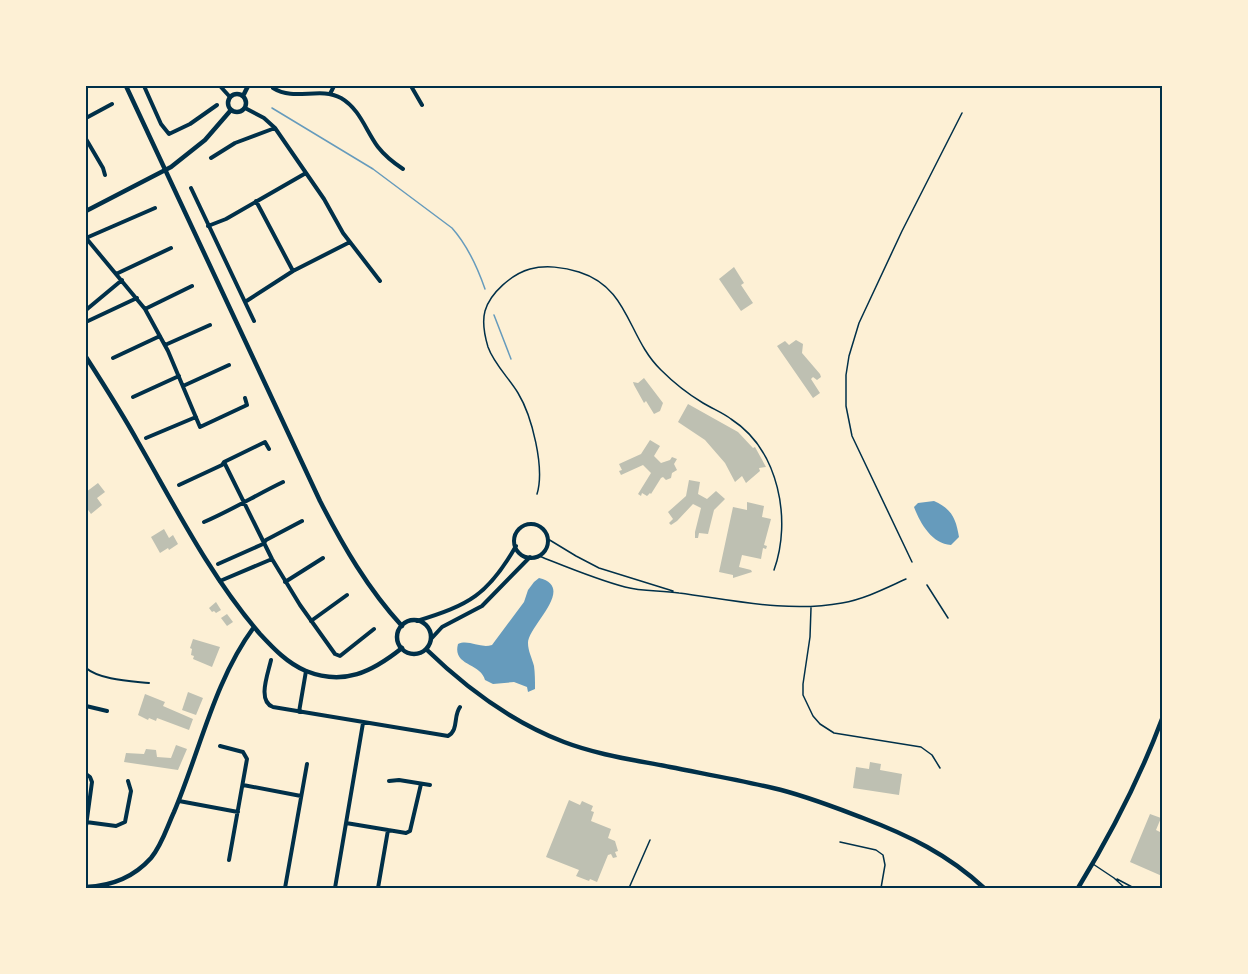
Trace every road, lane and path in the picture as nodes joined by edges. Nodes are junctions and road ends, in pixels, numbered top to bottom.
1 (126, 86) edge
2 (144, 86) edge
3 (220, 86) edge
4 (248, 86) edge
5 (334, 86) edge
6 (411, 86) edge
7 (273, 88) dead end
8 (330, 93) junction
9 (243, 96) junction
10 (230, 98) junction
11 (112, 105) dead end
12 (217, 105) dead end
13 (422, 105) dead end
14 (245, 108) junction
15 (231, 110) junction
16 (962, 113) dead end
17 (86, 118) edge
18 (275, 128) junction
19 (86, 139) edge
20 (211, 158) dead end
21 (403, 169) dead end
22 (165, 171) junction
23 (306, 173) junction
24 (105, 175) dead end
25 (191, 188) dead end
26 (256, 201) junction
27 (155, 207) dead end
28 (86, 211) edge
29 (208, 226) junction
30 (86, 238) edge
31 (350, 242) junction
32 (171, 248) dead end
33 (293, 271) junction
34 (116, 274) junction
35 (122, 280) junction
36 (380, 281) dead end
37 (192, 286) dead end
38 (137, 298) junction
39 (245, 302) junction
40 (145, 309) junction
41 (86, 310) edge
42 (88, 321) dead end
43 (254, 321) dead end
44 (210, 325) dead end
45 (160, 336) junction
46 (165, 345) junction
47 (86, 357) edge
48 (113, 358) dead end
49 (229, 365) dead end
50 (179, 376) junction
51 (183, 386) junction
52 (133, 397) dead end
53 (245, 398) dead end
54 (196, 417) junction
55 (146, 438) dead end
56 (269, 449) dead end
57 (224, 462) junction
58 (283, 482) dead end
59 (179, 485) dead end
60 (537, 494) dead end
61 (244, 503) junction
62 (302, 521) dead end
63 (204, 522) dead end
64 (548, 539) junction
65 (263, 544) junction
66 (516, 546) junction
67 (539, 556) junction
68 (323, 558) dead end
69 (530, 558) junction
70 (272, 559) junction
71 (912, 562) dead end
72 (218, 564) dead end
73 (774, 570) dead end
74 (906, 579) dead end
75 (220, 582) junction
76 (285, 582) junction
77 (927, 585) dead end
78 (677, 592) junction
79 (347, 595) dead end
80 (811, 607) junction
81 (948, 618) dead end
82 (311, 621) junction
83 (417, 621) junction
84 (402, 626) junction
85 (254, 627) junction
86 (374, 629) dead end
87 (431, 639) junction
88 (402, 648) junction
89 (426, 649) junction
90 (271, 660) dead end
91 (86, 668) edge
92 (306, 671) junction
93 (149, 683) dead end
94 (86, 706) edge
95 (460, 706) dead end
96 (107, 711) dead end
97 (299, 712) junction
98 (1162, 718) edge
99 (363, 723) junction
100 (220, 746) dead end
101 (307, 764) dead end
102 (940, 768) dead end
103 (86, 774) edge
104 (128, 781) dead end
105 (389, 781) dead end
106 (421, 784) junction
107 (243, 785) junction
108 (430, 785) dead end
109 (302, 796) junction
110 (179, 801) junction
111 (238, 812) junction
112 (346, 823) junction
113 (86, 824) edge
114 (388, 830) junction
115 (650, 840) dead end
116 (840, 842) dead end
117 (229, 860) dead end
118 (1093, 864) junction
119 (1114, 878) junction
120 (86, 887) edge
121 (99, 887) edge
122 (285, 888) edge
123 (335, 888) edge
124 (378, 888) edge
125 (629, 888) edge
126 (881, 888) edge
127 (984, 888) edge
128 (1078, 888) edge
129 (1125, 888) edge
130 (1134, 888) edge

1 - 22 main road
2 - 12 street
3 - 10 street
4 - 9 main road
5 - 8 street
6 - 13 street
7 - 8 street
8 - 21 street
9 - 10 main road
9 - 14 main road
10 - 15 main road
11 - 17 street
14 - 15 main road
14 - 18 street
15 - 22 main road
16 - 71 lane
18 - 20 street
18 - 23 street
19 - 24 street
22 - 28 main road
22 - 84 main road
23 - 26 street
23 - 31 street
25 - 29 street
26 - 29 street
26 - 33 street
27 - 30 street
29 - 39 street
30 - 34 street
31 - 33 street
31 - 36 street
32 - 34 street
33 - 39 street
34 - 35 street
35 - 38 street
35 - 41 street
37 - 40 street
38 - 40 street
38 - 42 street
39 - 43 street
40 - 45 street
44 - 46 street
45 - 46 street
45 - 48 street
46 - 50 street
47 - 75 main road
49 - 51 street
50 - 51 street
50 - 52 street
51 - 54 street
53 - 54 street
54 - 55 street
56 - 57 street
57 - 59 street
57 - 61 street
58 - 61 street
60 - 73 lane
61 - 63 street
61 - 65 street
62 - 65 street
64 - 66 street
64 - 67 street
64 - 78 lane
65 - 70 street
65 - 72 street
66 - 69 street
66 - 83 street
67 - 69 street
67 - 78 lane
68 - 76 street
69 - 87 street
70 - 75 street
70 - 76 street
74 - 80 lane
75 - 85 main road
76 - 82 street
77 - 81 lane
78 - 80 lane
79 - 82 street
80 - 102 lane
82 - 86 street
83 - 84 main road
83 - 87 main road
84 - 88 main road
85 - 92 main road
85 - 110 main road
87 - 89 main road
88 - 89 main road
88 - 92 main road
89 - 127 main road
90 - 97 street
91 - 93 street
92 - 97 street
94 - 96 street
95 - 99 street
97 - 99 street
98 - 118 main road
99 - 112 street
100 - 107 street
101 - 109 street
103 - 113 street
104 - 113 street
105 - 106 street
106 - 108 street
106 - 114 street
107 - 109 street
107 - 111 street
109 - 122 street
110 - 111 street
110 - 121 main road
111 - 117 street
112 - 114 street
112 - 123 street
114 - 124 street
115 - 125 lane
116 - 126 lane
118 - 119 lane
118 - 128 main road
119 - 129 lane
119 - 130 lane
120 - 121 main road

